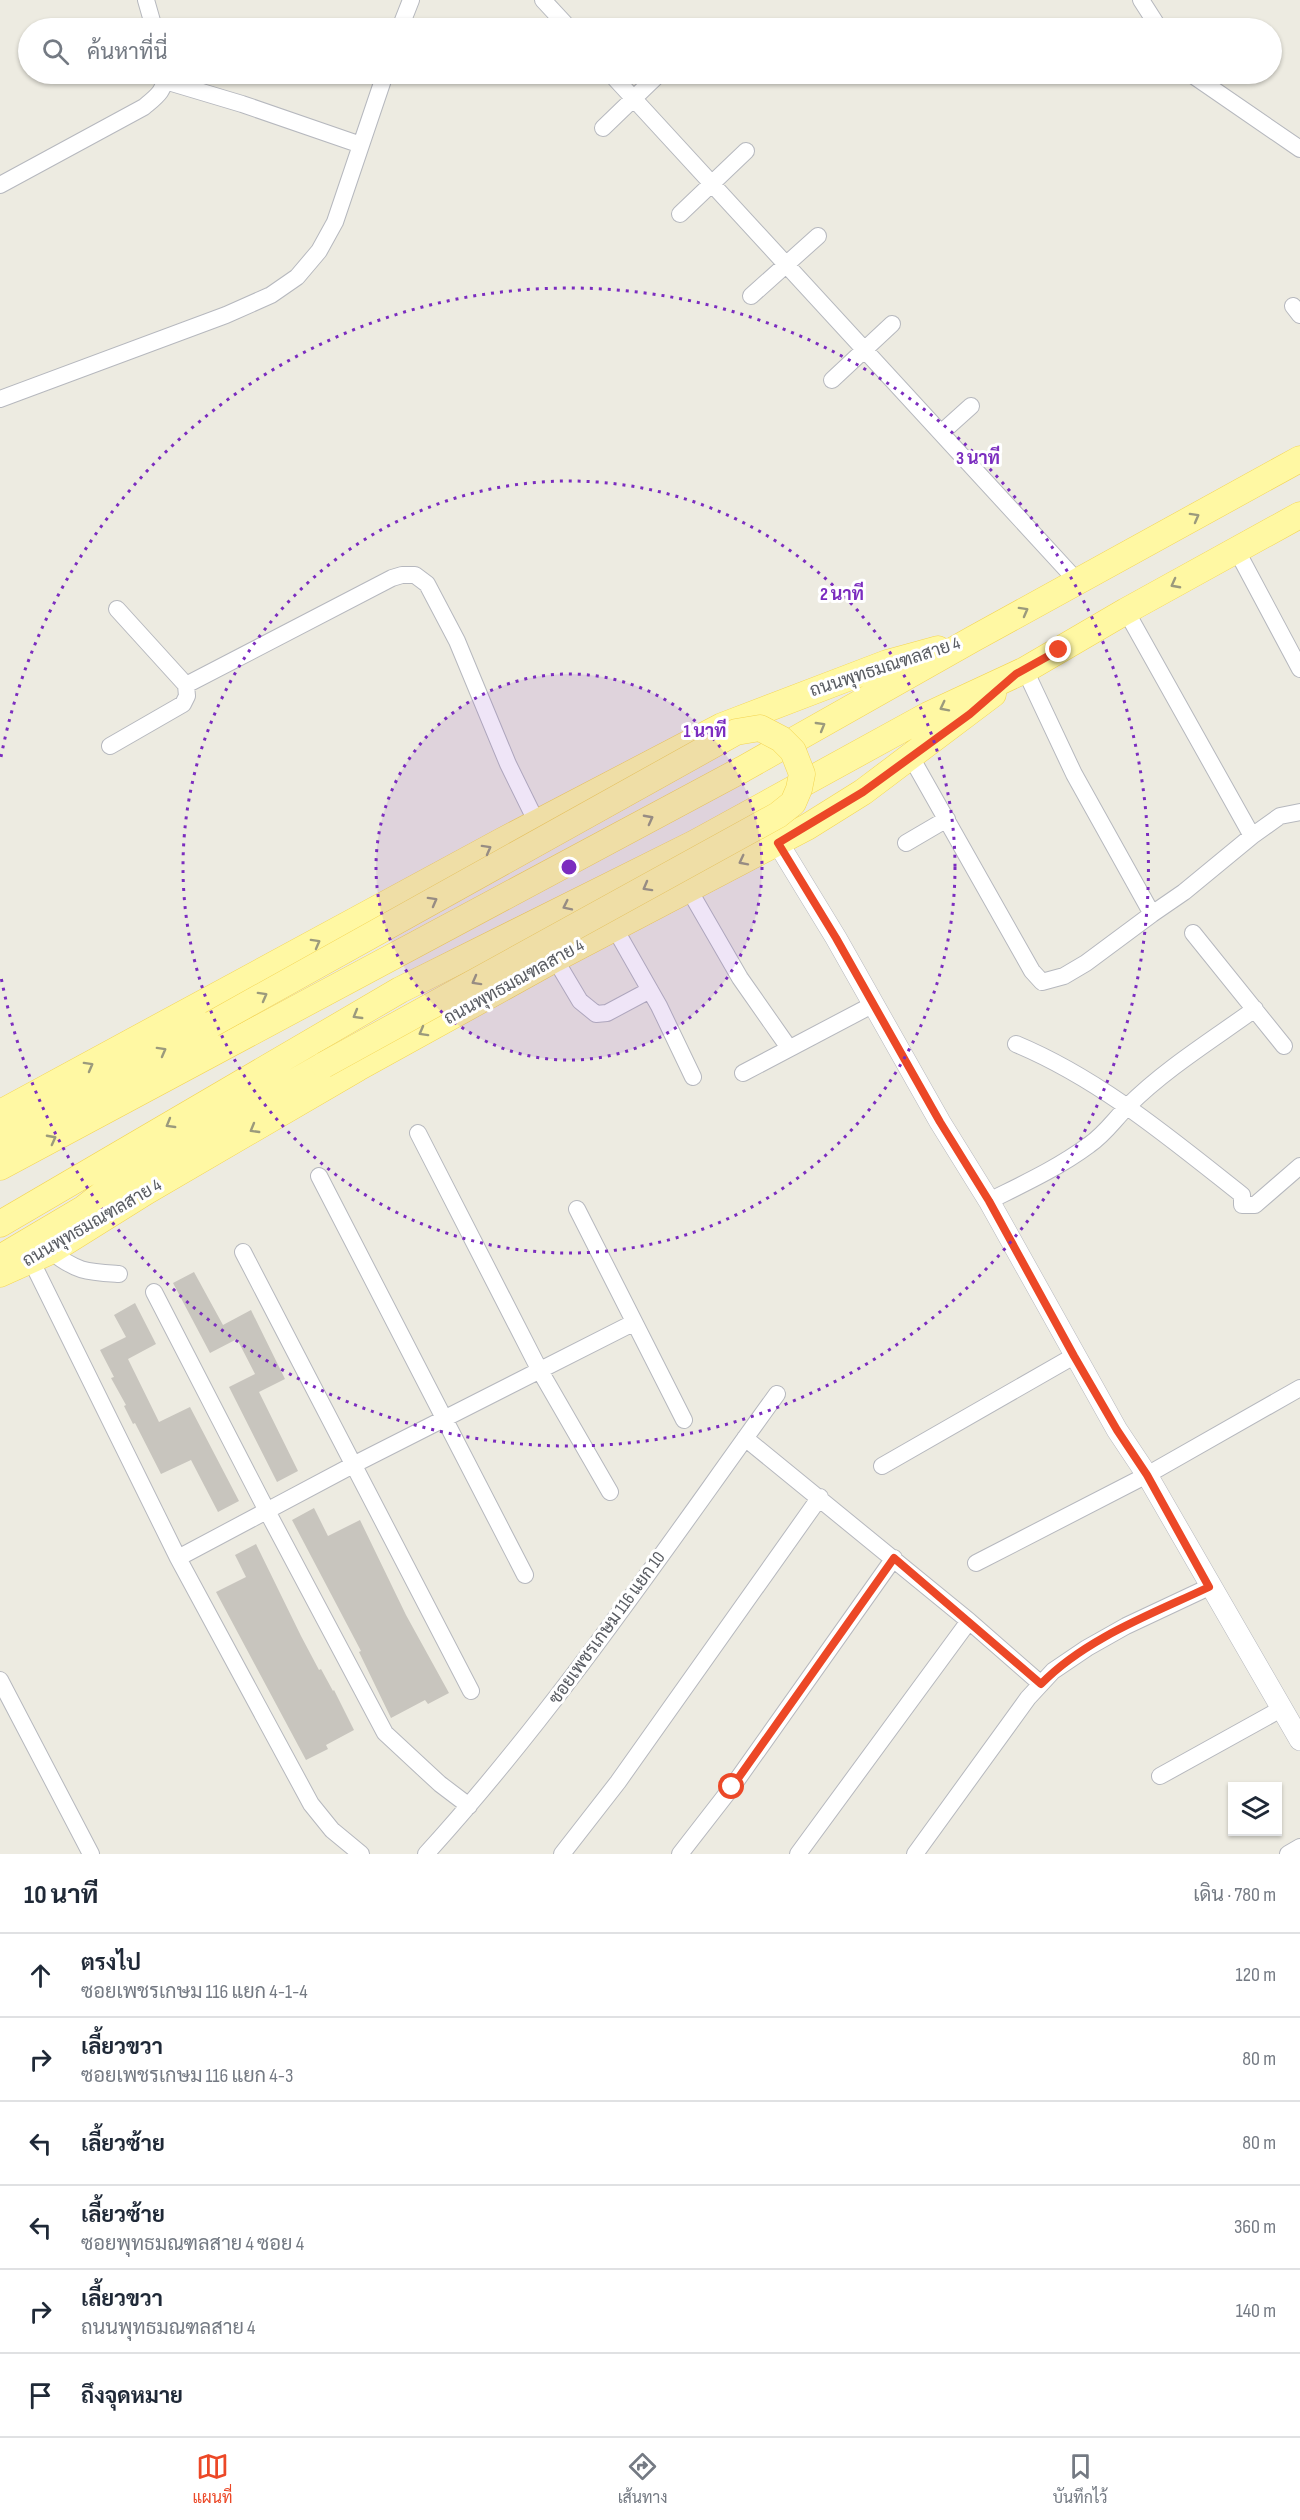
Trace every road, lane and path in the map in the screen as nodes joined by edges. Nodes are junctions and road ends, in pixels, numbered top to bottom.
1 (146, 0) edge
2 (411, 0) edge
3 (543, 0) edge
4 (1141, 0) edge
5 (151, 18) edge
6 (404, 18) edge
7 (560, 18) edge
8 (1153, 18) edge
9 (165, 84) edge
10 (185, 84) edge
11 (382, 84) edge
12 (620, 84) edge
13 (648, 84) edge
14 (1206, 84) edge
15 (633, 98) junction
16 (603, 128) dead end
17 (361, 145) junction
18 (1300, 149) edge
19 (746, 151) dead end
20 (712, 183) junction
21 (0, 185) edge
22 (680, 214) dead end
23 (818, 236) dead end
24 (787, 264) junction
25 (751, 296) dead end
26 (892, 324) dead end
27 (865, 350) junction
28 (832, 380) dead end
29 (0, 399) edge
30 (971, 406) dead end
31 (940, 433) junction
32 (1300, 459) edge
33 (1300, 515) edge
34 (1237, 551) junction
35 (1077, 581) junction
36 (117, 609) dead end
37 (1126, 611) junction
38 (973, 639) junction
39 (1300, 669) edge
40 (1021, 672) junction
41 (186, 685) junction
42 (110, 746) dead end
43 (911, 757) junction
44 (1300, 812) edge
45 (947, 819) junction
46 (537, 823) junction
47 (1252, 836) junction
48 (778, 843) junction
49 (906, 843) dead end
50 (688, 888) junction
51 (1152, 914) junction
52 (614, 927) junction
53 (1193, 933) dead end
54 (555, 959) junction
55 (650, 990) junction
56 (874, 1004) junction
57 (1255, 1009) junction
58 (1016, 1044) dead end
59 (1284, 1046) dead end
60 (789, 1048) junction
61 (743, 1073) dead end
62 (693, 1077) dead end
63 (1128, 1107) junction
64 (0, 1113) edge
65 (418, 1133) dead end
66 (0, 1140) edge
67 (1300, 1166) edge
68 (0, 1167) edge
69 (320, 1176) dead end
70 (114, 1185) junction
71 (989, 1201) junction
72 (577, 1209) dead end
73 (0, 1224) edge
74 (0, 1230) edge
75 (243, 1252) dead end
76 (41, 1255) junction
77 (0, 1258) edge
78 (0, 1274) edge
79 (119, 1274) dead end
80 (154, 1292) dead end
81 (633, 1323) junction
82 (1074, 1356) junction
83 (539, 1369) junction
84 (1300, 1388) edge
85 (777, 1394) dead end
86 (445, 1417) junction
87 (684, 1420) dead end
88 (745, 1438) junction
89 (353, 1465) junction
90 (882, 1466) dead end
91 (1147, 1475) junction
92 (610, 1492) dead end
93 (820, 1497) junction
94 (267, 1511) junction
95 (178, 1558) junction
96 (894, 1558) junction
97 (976, 1563) dead end
98 (525, 1575) dead end
99 (1209, 1587) junction
100 (969, 1621) junction
101 (0, 1680) edge
102 (1041, 1684) junction
103 (471, 1691) dead end
104 (1281, 1709) junction
105 (1300, 1740) edge
106 (1160, 1776) dead end
107 (469, 1806) junction
108 (1300, 1847) edge
109 (91, 1854) edge
110 (361, 1854) edge
111 (426, 1854) edge
112 (562, 1854) edge
113 (680, 1854) edge
114 (798, 1854) edge
115 (915, 1854) edge
116 (1288, 1854) edge

1 - 5 street
2 - 6 street
3 - 7 street
4 - 8 street
9 - 21 street
10 - 17 street
11 - 17 street
12 - 15 street
13 - 15 street
14 - 18 street
15 - 16 street
15 - 20 street
17 - 29 street
19 - 20 street
20 - 22 street
20 - 24 street
23 - 24 street
24 - 25 street
24 - 27 street
26 - 27 street
27 - 28 street
27 - 31 street
30 - 31 street
31 - 35 street
35 -> 32 main road, ถนนพุทธมณฑลสาย 4
33 - 34 main road, ถนนพุทธมณฑลสาย 4
34 -> 37 main road, ถนนพุทธมณฑลสาย 4
34 - 39 street
38 -> 35 main road, ถนนพุทธมณฑลสาย 4
36 - 41 street
37 - 40 main road, ถนนพุทธมณฑลสาย 4
37 - 47 street
38 - 46 main road, ถนนพุทธมณฑลสาย 4
68 -> 38 main road, ถนนพุทธมณฑลสาย 4
40 - 43 main road, ถนนพุทธมณฑลสาย 4
40 - 51 street
40 -> 73 main road, ถนนพุทธมณฑลสาย 4
41 - 42 street
41 - 46 street
43 - 45 street
43 - 48 main road, ถนนพุทธมณฑลสาย 4
44 - 47 street
45 - 49 street
45 - 51 street
64 -> 46 main road, ถนนพุทธมณฑลสาย 4
47 - 51 street
48 -> 50 main road, ถนนพุทธมณฑลสาย 4
48 - 56 street
50 - 52 main road, ถนนพุทธมณฑลสาย 4
50 - 60 street
52 - 54 main road, ถนนพุทธมณฑลสาย 4
52 - 55 street
53 - 57 street
54 - 55 street
54 -> 76 main road, ถนนพุทธมณฑลสาย 4
55 - 62 street
56 - 60 street
56 - 71 street
57 - 59 street
57 - 63 street
58 - 63 street
60 - 61 street
63 - 67 street
63 - 71 street
65 - 83 street
66 -> 70 main road, bridge
69 - 86 street
70 - 74 main road
70 - 77 main road
71 - 82 street
72 - 81 street
75 - 89 street
76 - 78 main road, ถนนพุทธมณฑลสาย 4
76 - 79 street
76 - 95 street
80 - 94 street
81 - 83 street
81 - 87 street
82 - 90 street
82 - 91 street
83 - 86 street
83 - 92 street
84 - 91 street
85 - 88 street, ซอยเพชรเกษม 116 แยก 10
86 - 89 street
86 - 98 street
88 - 93 street
88 - 107 street, ซอยเพชรเกษม 116 แยก 10
89 - 94 street
89 - 103 street
91 - 97 street
91 - 99 street
93 - 96 street
93 - 112 street
94 - 95 street
94 - 107 street
95 - 110 street
96 - 100 street
96 - 113 street
99 - 102 street
99 - 104 street
100 - 102 street
100 - 114 street
101 - 109 street
102 - 115 street
104 - 105 street
104 - 106 street
107 - 111 street, ซอยเพชรเกษม 116 แยก 10
108 - 116 street

